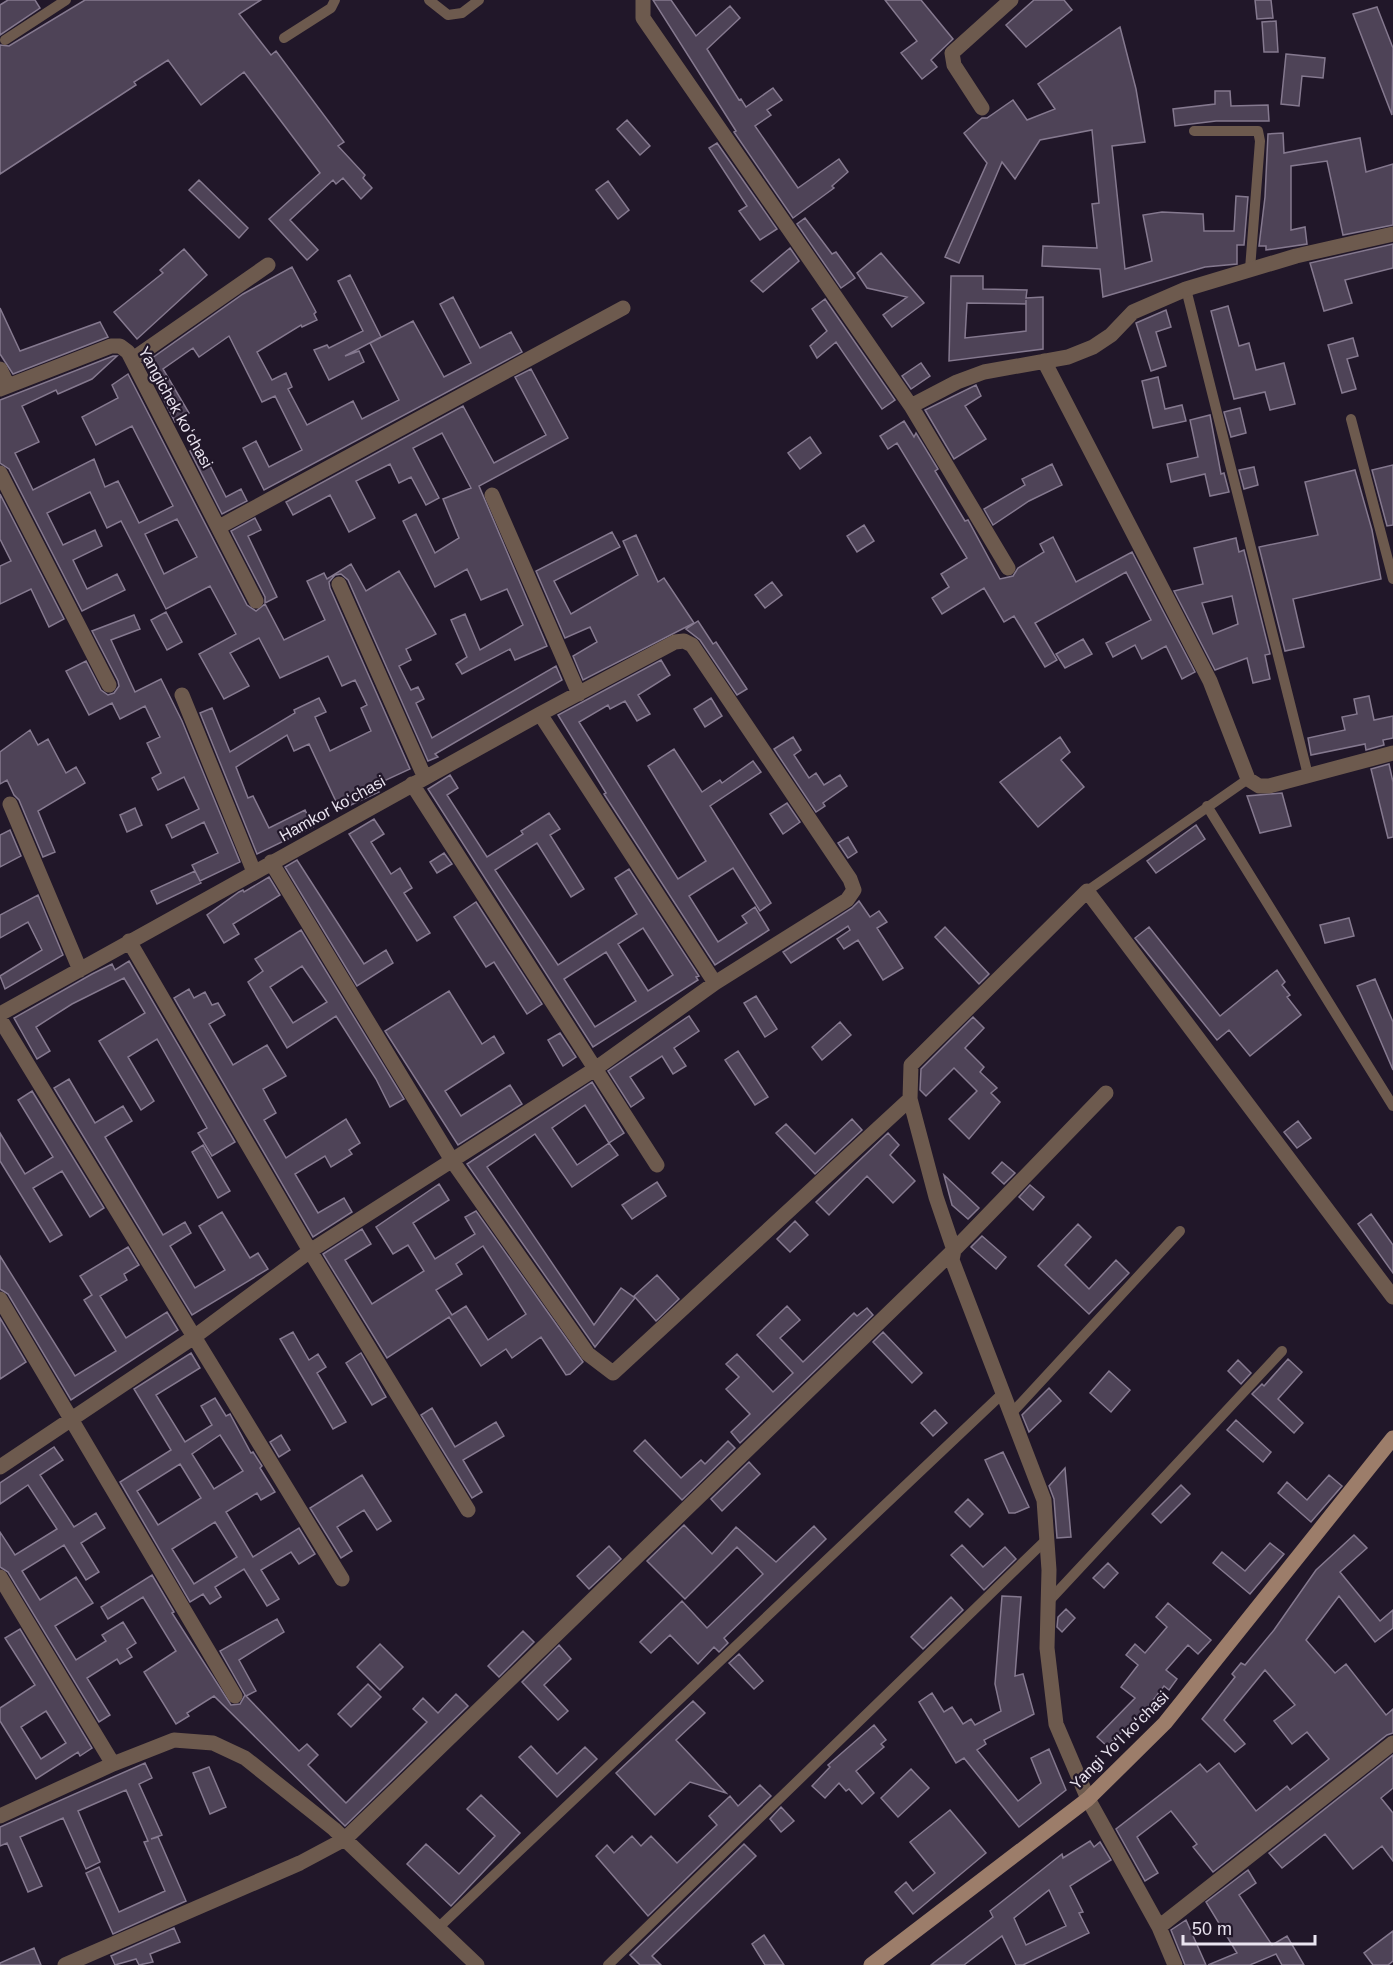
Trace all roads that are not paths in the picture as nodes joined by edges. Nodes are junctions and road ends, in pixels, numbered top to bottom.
1 (66, 0) edge
2 (334, 0) edge
3 (429, 0) edge
4 (479, 0) edge
5 (643, 0) edge
6 (1011, 0) edge
7 (284, 38) dead end
8 (5, 40) dead end
9 (982, 108) dead end
10 (1194, 131) dead end
11 (1393, 234) edge
12 (268, 265) dead end
13 (1250, 269) junction
14 (1186, 289) junction
15 (623, 308) dead end
16 (133, 359) junction
17 (1044, 361) junction
18 (0, 369) edge
19 (4, 387) edge
20 (911, 406) junction
21 (1351, 419) dead end
22 (0, 473) edge
23 (492, 495) dead end
24 (219, 526) junction
25 (1008, 568) dead end
26 (1393, 579) edge
27 (339, 584) dead end
28 (256, 602) dead end
29 (109, 685) dead end
30 (579, 694) junction
31 (182, 695) dead end
32 (540, 714) junction
33 (1393, 753) edge
34 (1308, 775) junction
35 (1248, 779) junction
36 (419, 781) junction
37 (10, 804) dead end
38 (1207, 806) junction
39 (272, 862) junction
40 (254, 872) junction
41 (1087, 891) junction
42 (129, 941) junction
43 (80, 970) junction
44 (715, 983) junction
45 (0, 1014) edge
46 (0, 1019) edge
47 (596, 1070) junction
48 (1106, 1093) dead end
49 (910, 1099) junction
50 (1393, 1106) edge
51 (453, 1162) junction
52 (657, 1166) dead end
53 (1180, 1232) dead end
54 (954, 1250) junction
55 (310, 1251) junction
56 (1393, 1297) edge
57 (0, 1299) edge
58 (194, 1337) junction
59 (1282, 1351) dead end
60 (1002, 1394) junction
61 (1010, 1415) junction
62 (73, 1419) junction
63 (1393, 1438) edge
64 (0, 1467) edge
65 (468, 1510) dead end
66 (1047, 1539) junction
67 (0, 1577) edge
68 (342, 1579) dead end
69 (1048, 1602) junction
70 (235, 1696) dead end
71 (1393, 1743) edge
72 (113, 1764) junction
73 (1088, 1799) junction
74 (0, 1816) edge
75 (345, 1839) junction
76 (1159, 1927) junction
77 (438, 1928) junction
78 (65, 1965) edge
79 (477, 1965) edge
80 (608, 1965) edge
81 (871, 1965) edge
82 (1175, 1965) edge

1 - 8 lane
2 - 7 lane
3 - 4 lane
5 - 20 street
6 - 9 street
10 - 13 lane
11 - 13 street
12 - 16 street
13 - 14 street
14 - 17 street
14 - 34 lane
15 - 24 street
16 - 19 street, Yangichek koʻchasi
16 - 24 street, Yangichek koʻchasi
17 - 20 street
17 - 35 street
18 - 19 street
20 - 25 street
21 - 26 lane
22 - 29 street
23 - 30 street
24 - 28 street, Yangichek koʻchasi
27 - 36 street
30 - 32 street, Hamkor koʻchasi
30 - 44 street, Hamkor koʻchasi
31 - 40 street
32 - 36 street, Hamkor koʻchasi
32 - 44 street
33 - 34 street
34 - 35 street
35 - 38 lane
36 - 39 street, Hamkor koʻchasi
36 - 47 street
37 - 43 street
38 - 41 lane
38 - 50 lane
39 - 40 street, Hamkor koʻchasi
39 - 51 street
40 - 42 street, Hamkor koʻchasi
41 - 49 street
41 - 56 street
42 - 43 street, Hamkor koʻchasi
42 - 55 street
43 - 45 street, Hamkor koʻchasi
44 - 47 street
46 - 58 street
47 - 51 street
47 - 52 street
48 - 54 street
49 - 51 street
49 - 54 street
51 - 55 street
53 - 61 lane
54 - 60 street
54 - 75 street
55 - 58 street
55 - 65 street
57 - 62 street
58 - 62 street
58 - 68 street
59 - 69 lane
60 - 61 street
60 - 77 lane
61 - 66 street
62 - 64 street
62 - 70 street
63 - 73 street, Yangi Yoʻl koʻchasi
66 - 69 street
66 - 80 lane
67 - 72 street
69 - 73 street
71 - 76 street
72 - 74 street
72 - 75 street
73 - 76 street
73 - 81 street, Yangi Yoʻl koʻchasi
75 - 77 street
75 - 78 street
76 - 82 street
77 - 79 street

